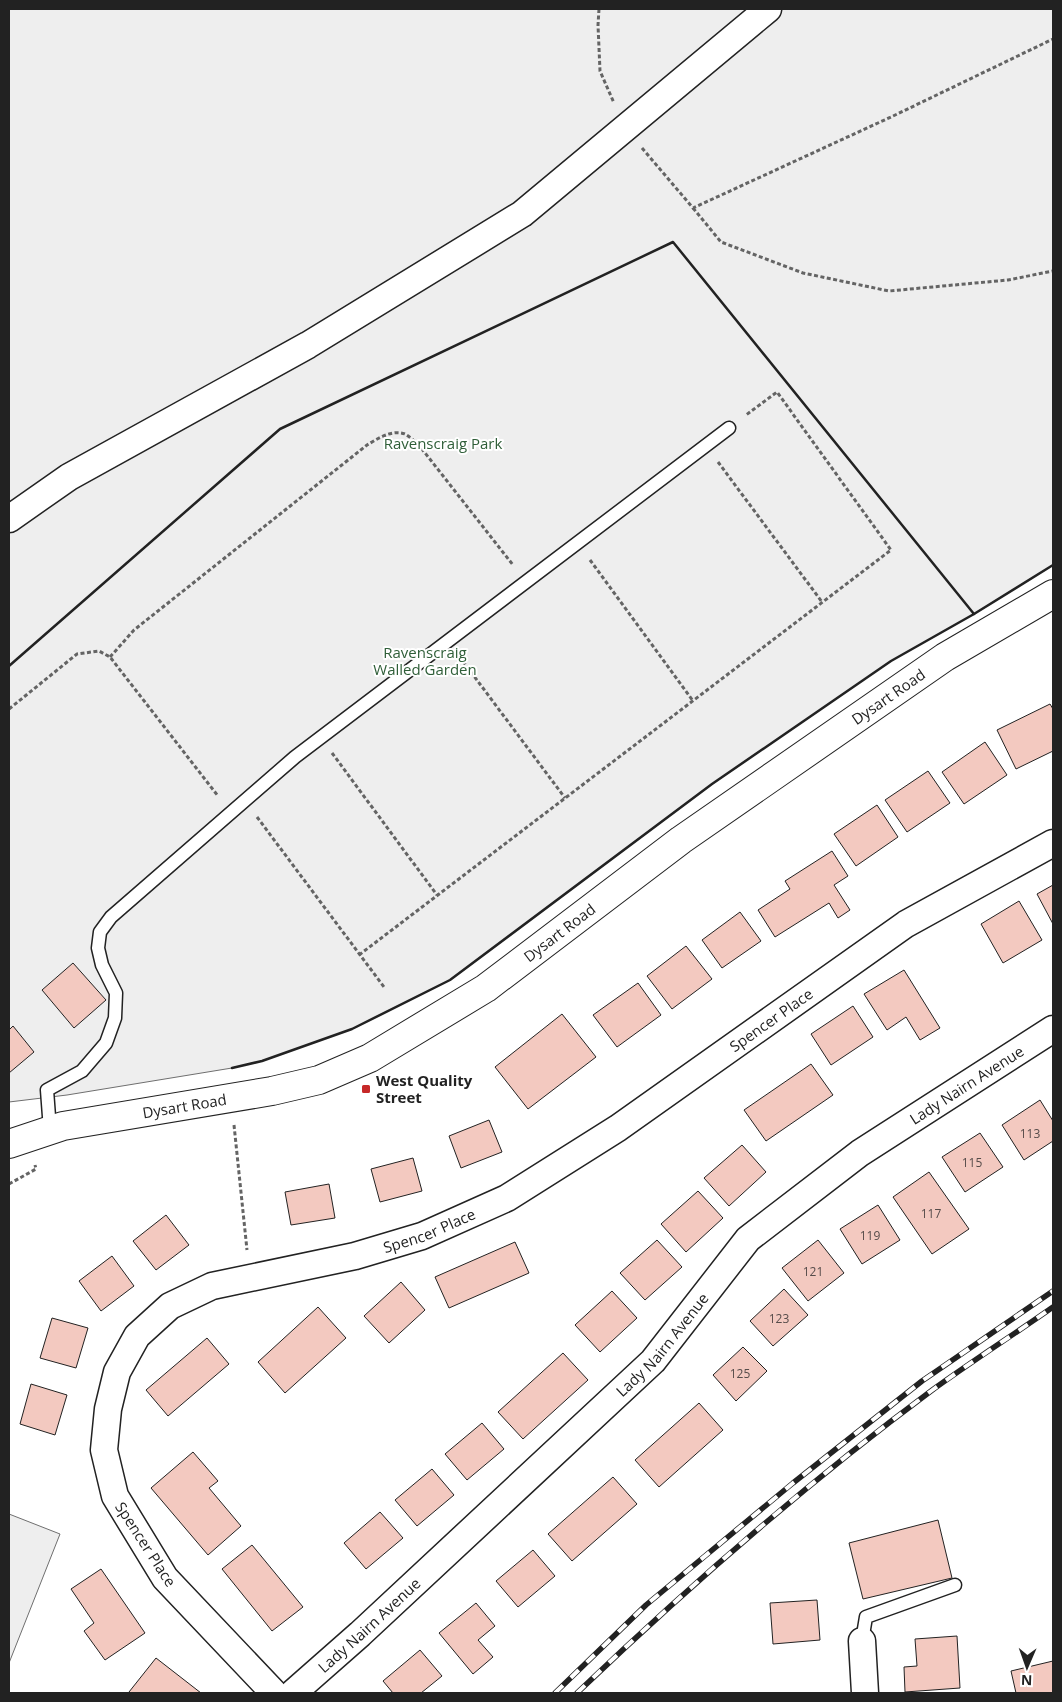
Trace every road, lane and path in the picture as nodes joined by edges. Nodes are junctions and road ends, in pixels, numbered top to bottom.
1 (599, 9) edge
2 (768, 9) edge
3 (1053, 38) edge
4 (626, 128) junction
5 (693, 208) junction
6 (1053, 271) edge
7 (729, 428) joint
8 (706, 446) junction
9 (9, 519) edge
10 (577, 543) junction
11 (526, 582) junction
12 (1053, 594) edge
13 (822, 602) junction
14 (448, 641) junction
15 (110, 657) junction
16 (693, 701) junction
17 (9, 709) edge
18 (320, 738) junction
19 (565, 798) junction
20 (245, 801) junction
21 (231, 813) junction
22 (1053, 843) edge
23 (437, 895) junction
24 (359, 955) junction
25 (384, 987) dead end
26 (1053, 1028) edge
27 (231, 1099) junction
28 (50, 1130) junction
29 (9, 1144) edge
30 (250, 1278) junction
31 (955, 1585) dead end
32 (862, 1641) joint
33 (274, 1693) edge
34 (292, 1693) edge
35 (865, 1693) edge

1 - 4 path
2 - 4 street
3 - 5 path
4 - 5 path
4 - 9 street
5 - 6 path
7 - 8 lane
7 - 13 path
8 - 10 lane
8 - 13 path
10 - 11 lane
10 - 16 path
11 - 14 lane
11 - 15 path
12 - 27 main road, Dysart Road
13 - 16 path
14 - 18 lane
14 - 19 path
15 - 17 path
15 - 21 path
16 - 19 path
18 - 20 lane
18 - 23 path
19 - 23 path
20 - 21 lane
20 - 24 path
21 - 28 lane
22 - 30 street, Spencer Place
23 - 24 path
24 - 25 path
26 - 34 street, Lady Nairn Avenue
27 - 28 main road, Dysart Road
27 - 30 path
28 - 29 main road, Dysart Road
30 - 33 street, Spencer Place
31 - 32 lane
32 - 35 street

